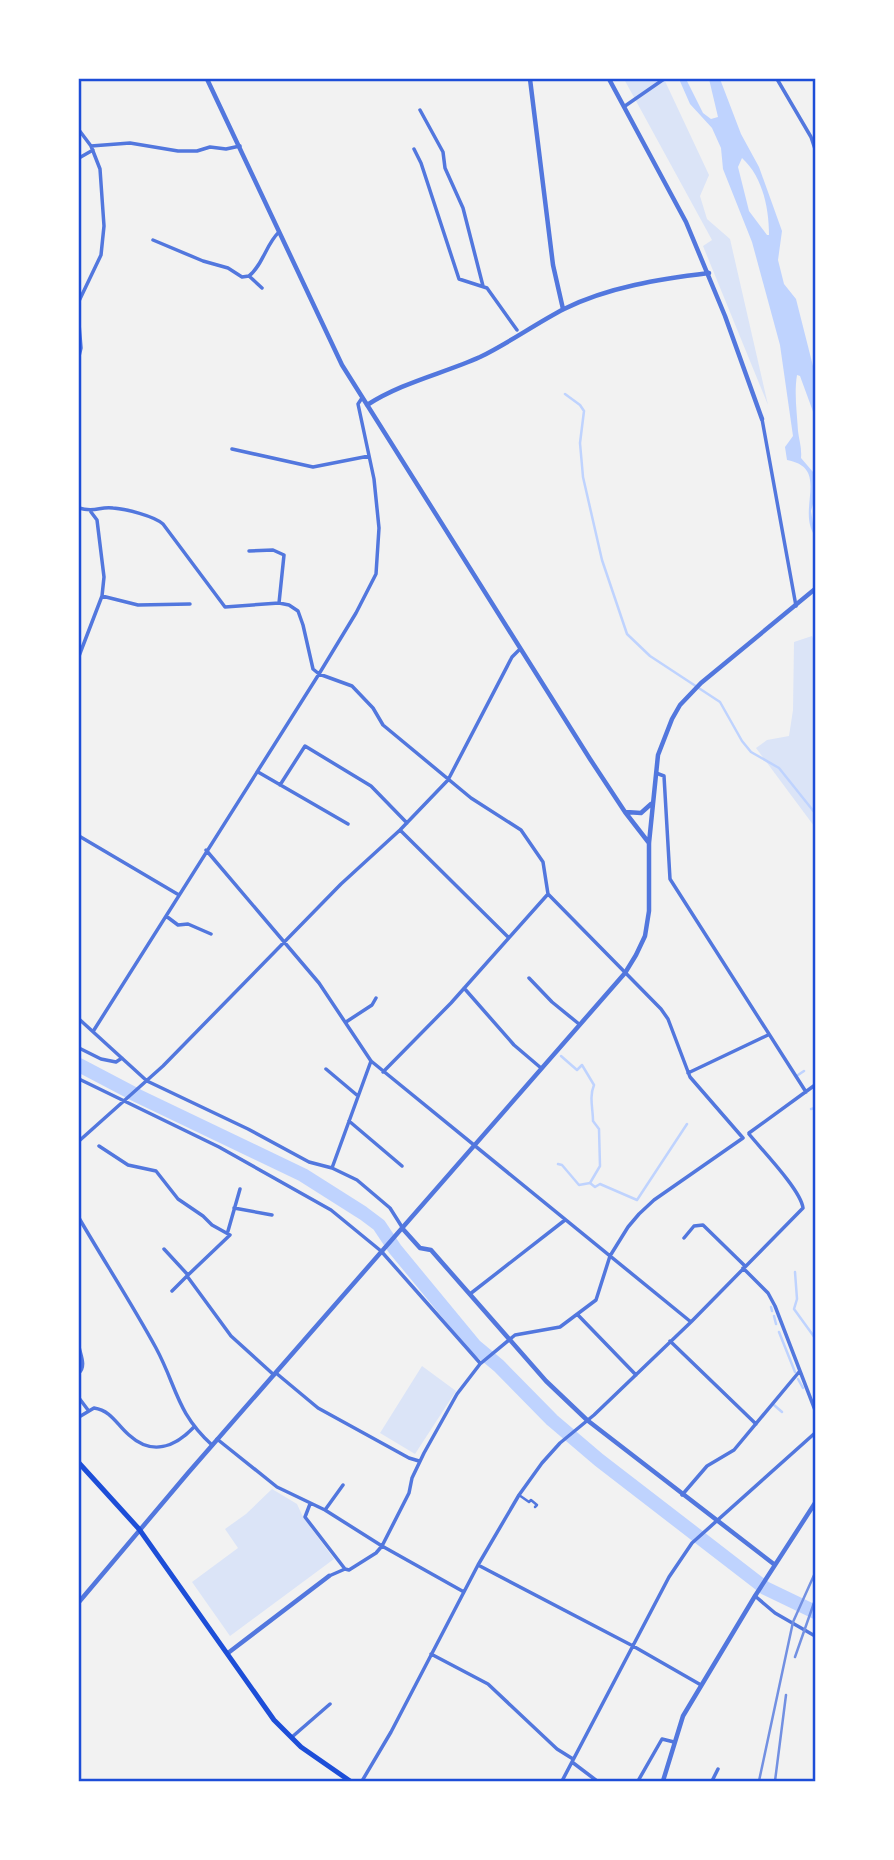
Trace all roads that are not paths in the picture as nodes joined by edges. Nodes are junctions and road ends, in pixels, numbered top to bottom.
1 (207, 79) edge
2 (530, 79) edge
3 (610, 79) edge
4 (664, 79) edge
5 (777, 79) edge
6 (625, 106) junction
7 (420, 110) dead end
8 (79, 130) edge
9 (240, 146) junction
10 (92, 148) junction
11 (414, 149) dead end
12 (815, 149) edge
13 (79, 158) edge
14 (279, 232) junction
15 (153, 240) dead end
16 (709, 273) junction
17 (249, 276) junction
18 (483, 286) junction
19 (262, 288) dead end
20 (79, 301) edge
21 (563, 309) junction
22 (79, 324) edge
23 (517, 330) dead end
24 (79, 356) edge
25 (362, 398) junction
26 (367, 405) junction
27 (762, 419) joint
28 (232, 449) dead end
29 (369, 456) junction
30 (79, 508) edge
31 (91, 512) junction
32 (249, 551) dead end
33 (815, 589) edge
34 (102, 596) junction
35 (279, 603) junction
36 (190, 604) dead end
37 (796, 606) junction
38 (80, 647) edge
39 (520, 649) junction
40 (79, 656) edge
41 (318, 674) junction
42 (258, 772) junction
43 (656, 773) junction
44 (448, 780) junction
45 (280, 785) junction
46 (652, 803) junction
47 (625, 812) junction
48 (407, 823) junction
49 (348, 824) dead end
50 (400, 830) junction
51 (79, 836) edge
52 (649, 843) junction
53 (206, 850) junction
54 (548, 894) junction
55 (179, 895) junction
56 (166, 916) junction
57 (211, 934) dead end
58 (508, 937) junction
59 (284, 943) junction
60 (625, 973) junction
61 (529, 978) dead end
62 (464, 988) junction
63 (376, 998) dead end
64 (79, 1019) edge
65 (346, 1022) junction
66 (579, 1024) junction
67 (94, 1030) junction
68 (768, 1035) junction
69 (79, 1048) edge
70 (122, 1057) junction
71 (370, 1061) junction
72 (326, 1069) dead end
73 (541, 1069) junction
74 (383, 1072) junction
75 (688, 1073) junction
76 (79, 1079) edge
77 (147, 1081) junction
78 (815, 1085) edge
79 (806, 1093) junction
80 (358, 1097) junction
81 (124, 1101) junction
82 (349, 1121) junction
83 (748, 1134) junction
84 (743, 1138) junction
85 (79, 1141) edge
86 (474, 1145) junction
87 (99, 1146) dead end
88 (402, 1166) dead end
89 (332, 1168) junction
90 (240, 1189) dead end
91 (234, 1208) junction
92 (272, 1215) dead end
93 (79, 1218) edge
94 (565, 1220) junction
95 (400, 1229) junction
96 (228, 1231) junction
97 (684, 1238) dead end
98 (164, 1249) dead end
99 (383, 1249) junction
100 (610, 1256) junction
101 (744, 1267) junction
102 (187, 1275) junction
103 (172, 1291) dead end
104 (470, 1294) junction
105 (577, 1314) junction
106 (691, 1322) junction
107 (509, 1339) junction
108 (670, 1341) junction
109 (79, 1347) edge
110 (482, 1363) junction
111 (799, 1372) junction
112 (79, 1373) edge
113 (275, 1374) junction
114 (636, 1375) junction
115 (79, 1398) edge
116 (88, 1410) junction
117 (815, 1410) edge
118 (79, 1417) edge
119 (587, 1420) junction
120 (756, 1424) junction
121 (194, 1427) junction
122 (815, 1433) edge
123 (218, 1439) junction
124 (212, 1445) junction
125 (419, 1461) junction
126 (79, 1463) edge
127 (343, 1485) dead end
128 (519, 1495) junction
129 (682, 1495) junction
130 (815, 1503) edge
131 (310, 1504) junction
132 (535, 1507) dead end
133 (325, 1510) junction
134 (715, 1521) junction
135 (139, 1529) junction
136 (382, 1546) junction
137 (478, 1565) junction
138 (775, 1565) junction
139 (345, 1569) junction
140 (329, 1576) joint
141 (464, 1592) junction
142 (756, 1594) junction
143 (79, 1602) edge
144 (815, 1636) edge
145 (633, 1646) junction
146 (228, 1653) junction
147 (432, 1654) junction
148 (701, 1685) junction
149 (330, 1704) dead end
150 (291, 1737) junction
151 (674, 1742) junction
152 (573, 1761) junction
153 (718, 1769) dead end
154 (350, 1781) edge
155 (362, 1781) edge
156 (562, 1781) edge
157 (597, 1781) edge
158 (638, 1781) edge
159 (663, 1781) edge
160 (712, 1781) edge

1 - 9 street
2 - 21 street
3 - 6 street
4 - 6 street
5 - 12 street
6 - 16 street
7 - 18 street
8 - 10 street
9 - 10 street
9 - 14 street
10 - 13 street
10 - 20 street
11 - 18 street
14 - 17 street
14 - 25 street
15 - 17 street
16 - 21 street
16 - 27 street
17 - 19 street
18 - 23 street
21 - 26 street
22 - 24 street
25 - 26 street
25 - 29 street
26 - 39 street
27 - 37 street
28 - 29 street
29 - 41 street
30 - 31 street
31 - 34 street
31 - 35 street
32 - 35 street
33 - 37 street
34 - 36 street
34 - 38 street
35 - 41 street
37 - 43 street
38 - 40 street
39 - 44 street
39 - 47 street
41 - 42 street
41 - 44 street
42 - 45 street
42 - 53 street
43 - 46 street
43 - 68 street
44 - 48 street
44 - 54 street
45 - 48 street
45 - 49 street
46 - 47 street
46 - 52 street
47 - 52 street
48 - 50 street
50 - 58 street
50 - 59 street
51 - 55 street
52 - 60 street
53 - 55 street
53 - 59 street
54 - 58 street
54 - 60 street
55 - 56 street
56 - 57 street
56 - 67 street
58 - 62 street
59 - 65 street
59 - 77 street
60 - 66 street
60 - 75 street
61 - 66 street
62 - 73 street
62 - 74 street
63 - 65 street
64 - 67 street
65 - 71 street
66 - 73 street
67 - 70 street
68 - 75 street
68 - 79 street
69 - 70 street
70 - 77 street
71 - 74 street
71 - 80 street
72 - 80 street
73 - 86 street
74 - 86 street
75 - 84 street
76 - 81 street
77 - 81 street
77 - 89 street
78 - 79 street
79 - 83 street
80 - 82 street
81 - 85 street
81 - 99 street
82 - 88 street
82 - 89 street
83 - 84 street
83 - 101 street
84 - 100 street
86 - 94 street
86 - 95 street
87 - 96 street
89 - 95 street
90 - 91 street
91 - 92 street
91 - 96 street
93 - 121 street
94 - 100 street
94 - 104 street
95 - 99 street
95 - 104 street
96 - 102 street
97 - 101 street
98 - 102 street
99 - 110 street
99 - 113 street
100 - 105 street
100 - 106 street
101 - 106 street
101 - 111 street
102 - 103 street
102 - 113 street
104 - 107 street
105 - 107 street
105 - 114 street
106 - 108 street
107 - 110 street
107 - 119 street
108 - 114 street
108 - 120 street
109 - 112 street
110 - 125 street
111 - 117 street
111 - 120 street
113 - 123 street
113 - 125 street
114 - 119 street
115 - 116 street
116 - 118 street
116 - 121 street
119 - 128 street
119 - 129 street
120 - 129 street
121 - 124 street
122 - 134 street
123 - 124 street
123 - 131 street
124 - 135 street
125 - 136 street
126 - 135 main road
127 - 133 street
128 - 132 street
128 - 137 street
129 - 134 street
130 - 138 street
131 - 133 street
131 - 139 street
133 - 136 street
134 - 138 street
134 - 145 street
135 - 143 street
135 - 146 main road
136 - 139 street
136 - 141 street
137 - 141 street
137 - 145 street
138 - 142 street
139 - 140 street
140 - 146 street
141 - 147 street
142 - 144 street
142 - 148 street
145 - 148 street
145 - 152 street
146 - 150 main road
147 - 152 street
147 - 155 street
148 - 151 street
149 - 150 street
150 - 154 main road
151 - 158 street
151 - 159 street
152 - 156 street
152 - 157 street
153 - 160 street

